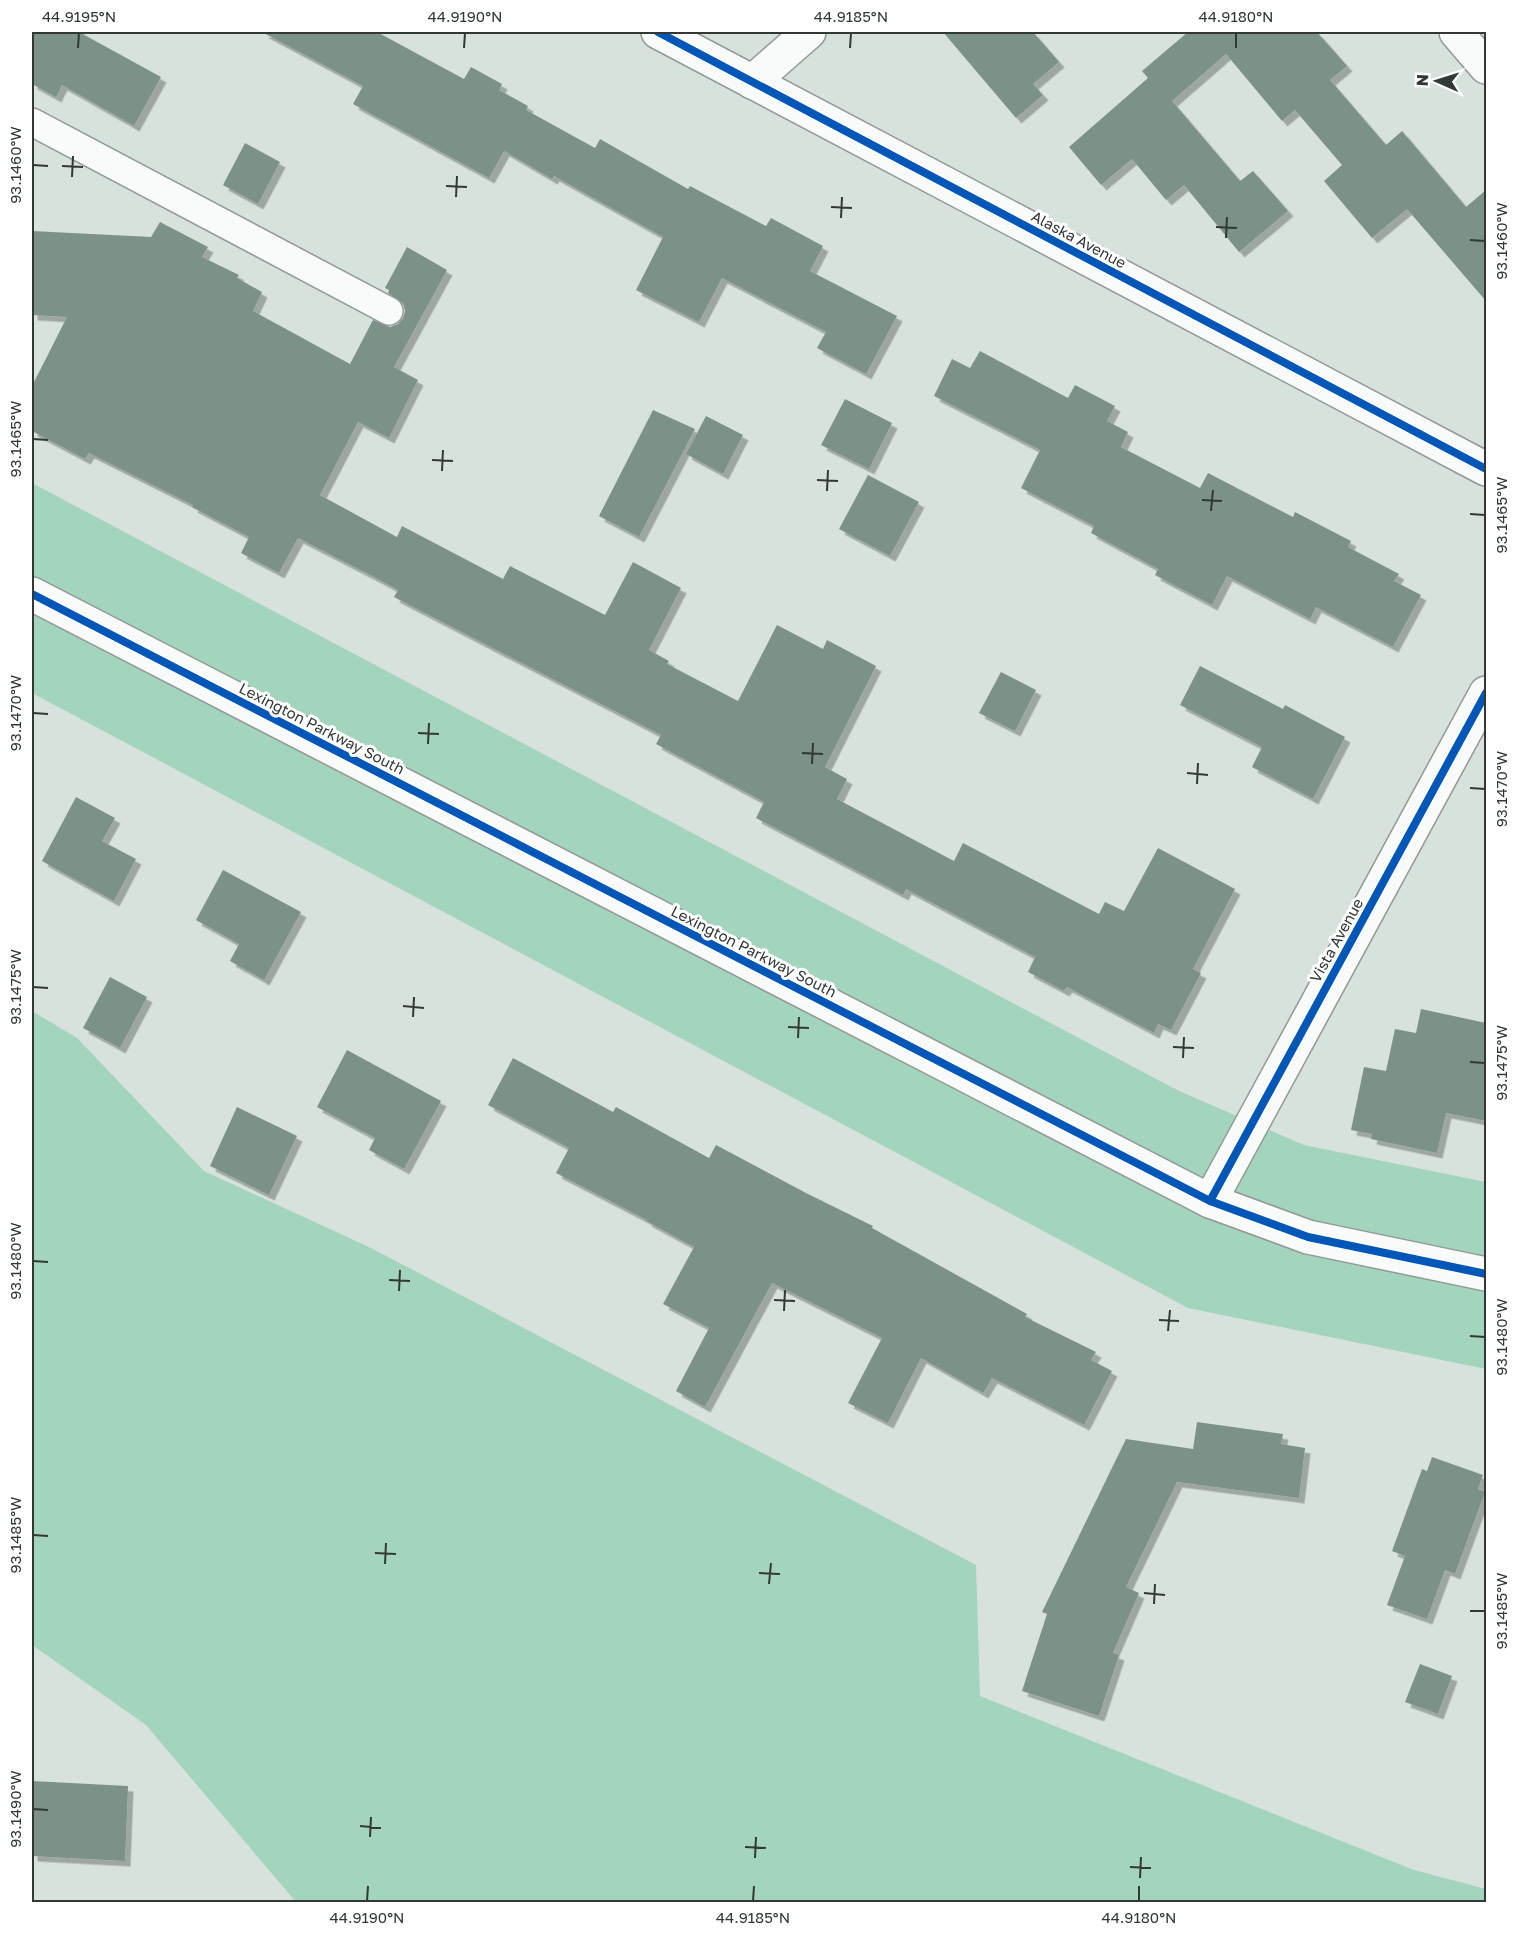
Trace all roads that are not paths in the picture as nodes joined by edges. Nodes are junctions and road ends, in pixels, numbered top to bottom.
1 (658, 32) edge
2 (808, 32) edge
3 (1456, 32) edge
4 (1486, 67) edge
5 (752, 82) junction
6 (32, 122) edge
7 (389, 311) dead end
8 (1486, 469) edge
9 (32, 594) edge
10 (1486, 693) edge
11 (1210, 1201) junction
12 (1486, 1275) edge

1 - 5 street, Alaska Avenue
2 - 5 street
3 - 4 street
5 - 8 street, Alaska Avenue
6 - 7 lane
9 - 11 street, Lexington Parkway South
10 - 11 street, Vista Avenue
11 - 12 street, Lexington Parkway South

